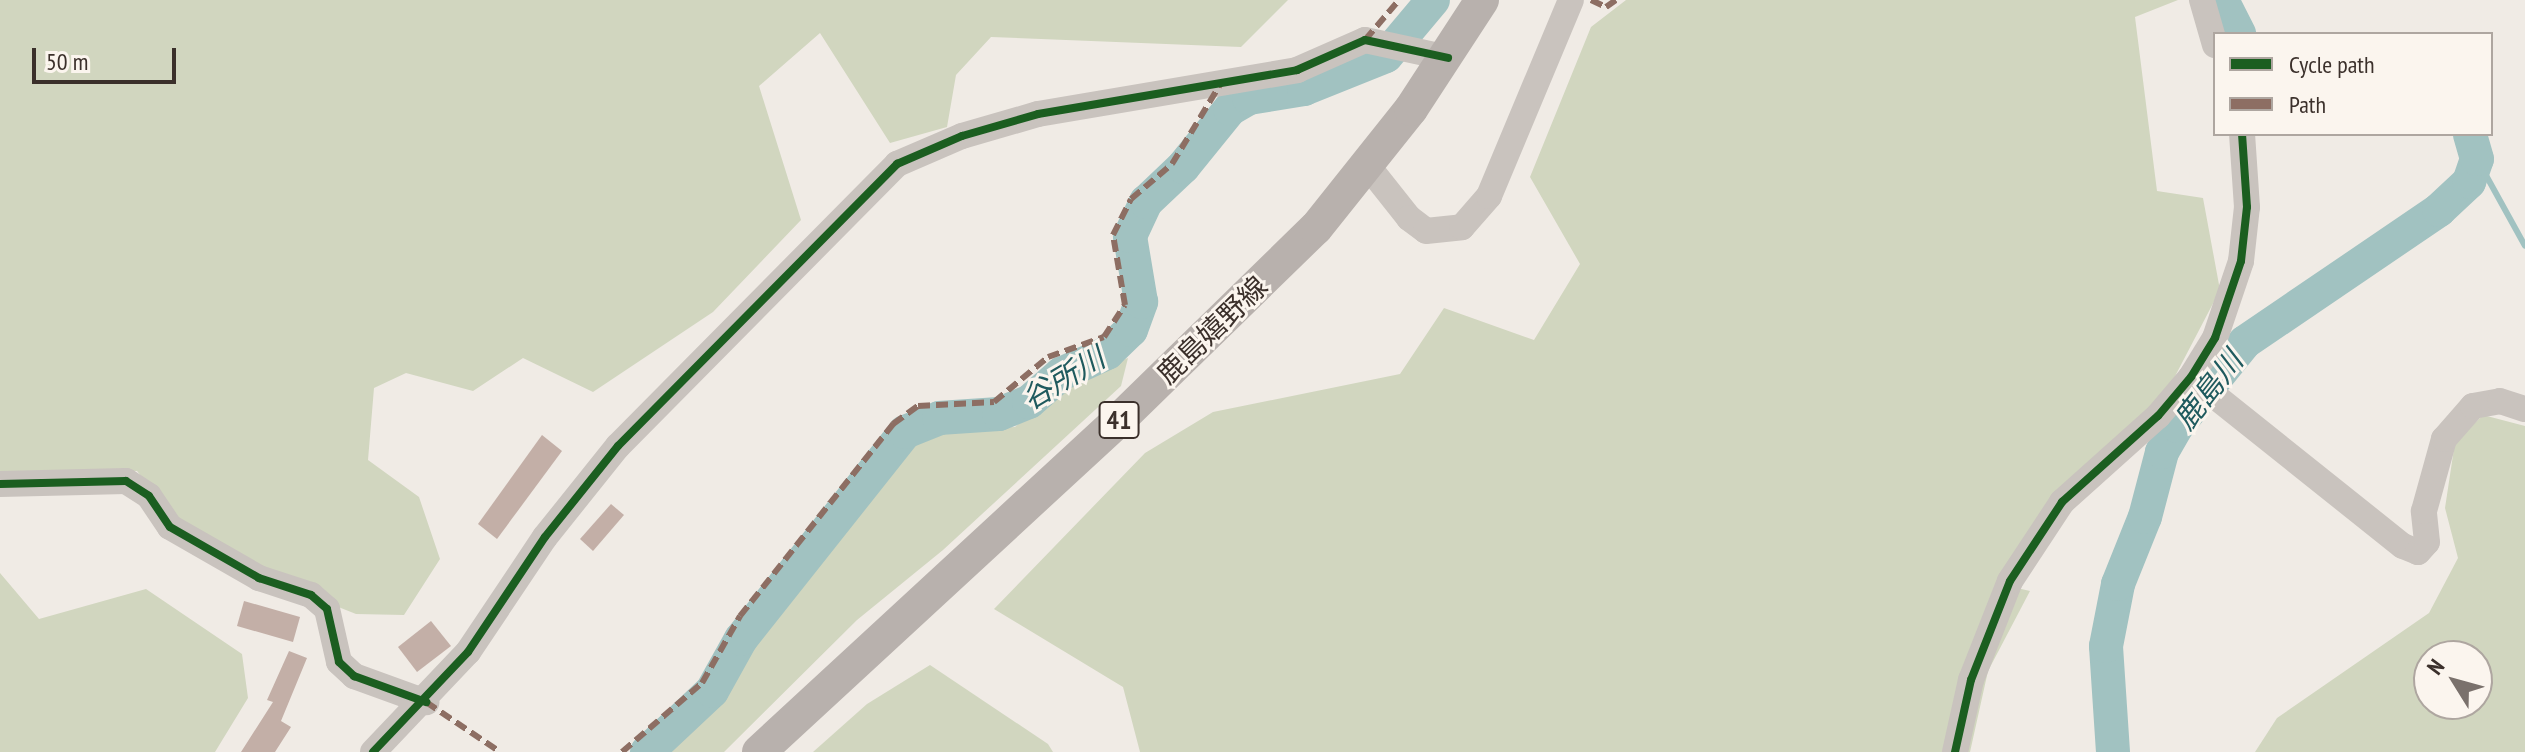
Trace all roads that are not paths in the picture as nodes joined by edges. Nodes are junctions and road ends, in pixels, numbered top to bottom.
1 (1482, 0) edge
2 (1571, 0) edge
3 (2202, 0) edge
4 (2213, 38) edge
5 (1448, 58) junction
6 (2242, 136) edge
7 (1367, 165) junction
8 (2191, 377) junction
9 (2525, 409) edge
10 (0, 484) edge
11 (426, 702) junction
12 (373, 752) edge
13 (759, 752) edge
14 (1955, 752) edge

1 - 5 main road, 鹿島嬉野線 / 41
2 - 7 street
3 - 4 street
5 - 7 main road, 鹿島嬉野線 / 41
5 - 11 street
6 - 8 street
7 - 13 main road, 鹿島嬉野線 / 41
8 - 9 street
8 - 14 street
10 - 11 street
11 - 12 street

